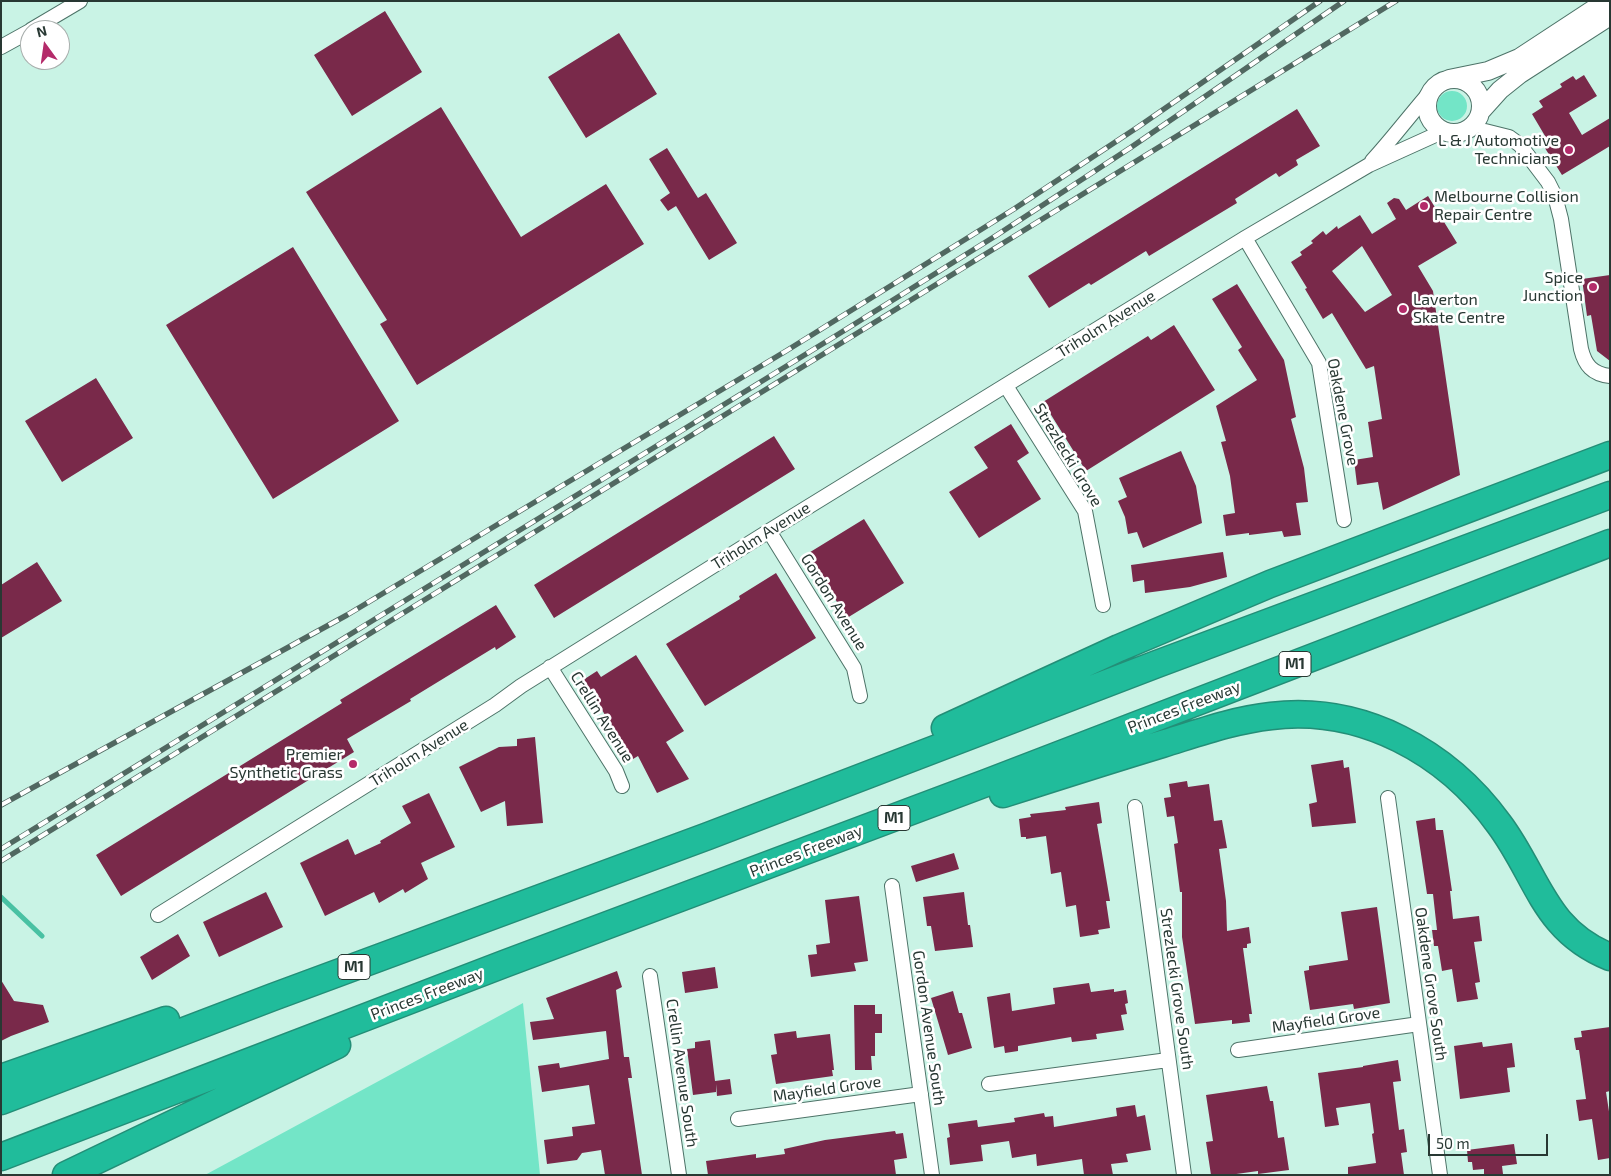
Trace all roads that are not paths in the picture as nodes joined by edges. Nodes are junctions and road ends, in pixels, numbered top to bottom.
1 (80, 1) edge
2 (1606, 1) edge
3 (1610, 16) edge
4 (47, 20) edge
5 (20, 36) edge
6 (1, 47) edge
7 (1449, 79) junction
8 (1431, 91) junction
9 (1482, 119) junction
10 (1444, 131) junction
11 (1368, 165) junction
12 (1245, 238) junction
13 (1610, 376) edge
14 (1006, 386) junction
15 (1610, 455) edge
16 (1610, 495) edge
17 (1344, 520) dead end
18 (769, 531) junction
19 (1610, 543) edge
20 (1103, 605) dead end
21 (550, 667) junction
22 (860, 696) dead end
23 (622, 786) dead end
24 (1388, 798) dead end
25 (1135, 807) dead end
26 (708, 836) junction
27 (801, 852) junction
28 (892, 886) dead end
29 (158, 915) dead end
30 (1610, 957) edge
31 (504, 964) junction
32 (650, 976) dead end
33 (273, 997) junction
34 (1419, 1024) junction
35 (1238, 1050) dead end
36 (1168, 1060) junction
37 (1, 1078) edge
38 (989, 1084) dead end
39 (921, 1094) junction
40 (1, 1102) edge
41 (738, 1119) dead end
42 (1, 1157) edge
43 (66, 1175) edge
44 (679, 1175) edge
45 (932, 1175) edge
46 (1184, 1175) edge
47 (1440, 1175) edge

1 - 4 street
2 - 7 street
3 - 9 street
5 - 6 street
7 - 8 street
7 - 9 street
8 - 10 street
8 - 11 street, Triholm Avenue
9 - 10 street
9 - 13 street
10 - 11 street, Triholm Avenue
11 - 12 street, Triholm Avenue
12 - 14 street, Triholm Avenue
12 - 17 street, Oakdene Grove
14 - 18 street, Triholm Avenue
14 - 20 street, Strezlecki Grove
15 - 26 highway
16 - 26 highway, M1
18 - 21 street, Triholm Avenue
18 - 22 street, Gordon Avenue
19 - 27 highway, Princes Freeway / M1
21 - 23 street, Crellin Avenue
21 - 29 street, Triholm Avenue
24 - 34 street, Oakdene Grove South
25 - 36 street, Strezlecki Grove South
26 - 33 highway, M1
27 - 30 highway
27 - 31 highway, Princes Freeway / M1
28 - 39 street, Gordon Avenue South
31 - 42 highway, Princes Freeway / M1
31 - 43 highway
32 - 44 street, Crellin Avenue South
33 - 37 highway
33 - 40 highway, M1
34 - 35 street, Mayfield Grove
34 - 47 street, Oakdene Grove South
36 - 38 street
36 - 46 street, Strezlecki Grove South
39 - 41 street, Mayfield Grove
39 - 45 street, Gordon Avenue South

